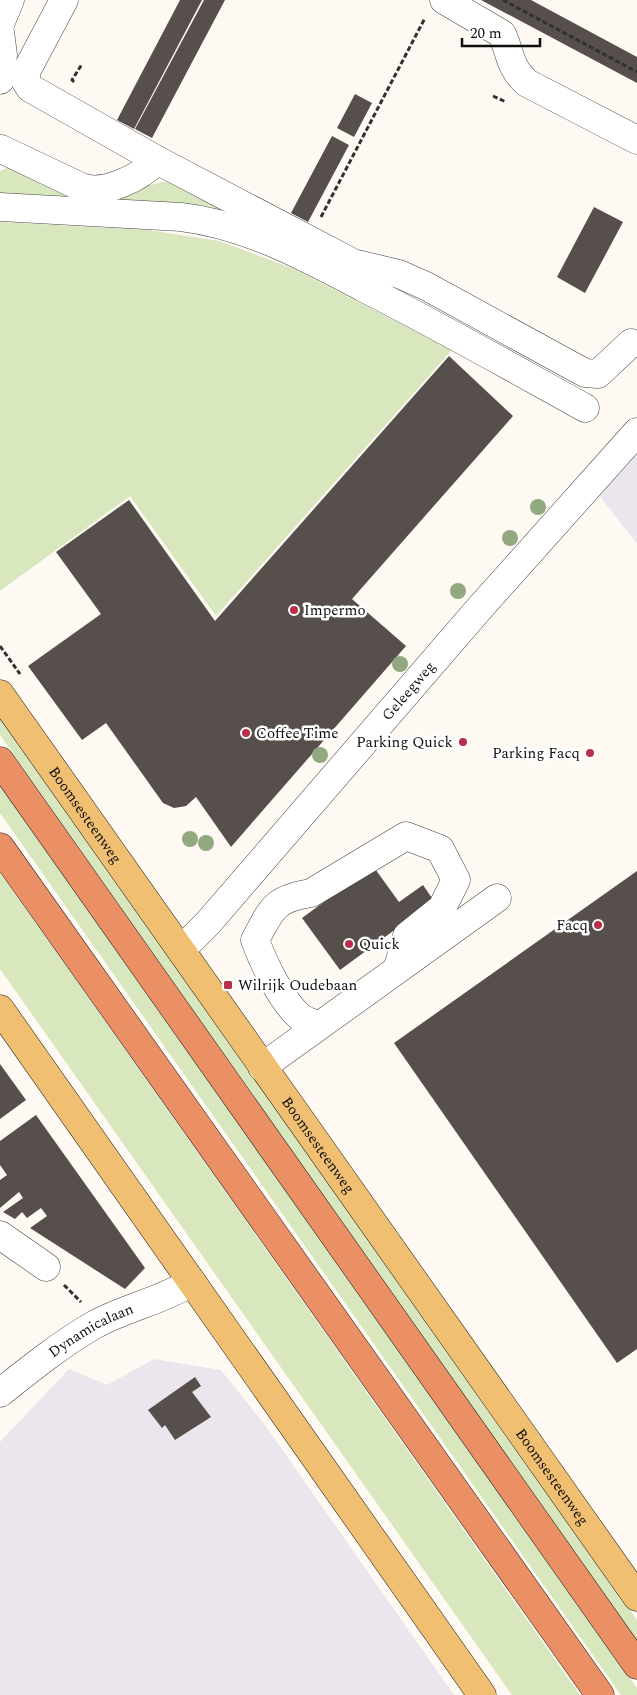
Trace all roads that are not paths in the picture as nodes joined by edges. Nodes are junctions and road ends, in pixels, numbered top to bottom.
1 (9, 0) edge
2 (64, 0) edge
3 (0, 6) edge
4 (435, 9) edge
5 (0, 24) edge
6 (0, 32) edge
7 (0, 80) edge
8 (0, 129) edge
9 (637, 140) edge
10 (0, 149) edge
11 (157, 160) junction
12 (0, 207) edge
13 (448, 318) dead end
14 (634, 337) edge
15 (584, 408) dead end
16 (637, 432) edge
17 (0, 694) edge
18 (0, 761) edge
19 (0, 847) edge
20 (497, 898) dead end
21 (180, 950) junction
22 (398, 967) junction
23 (0, 1009) edge
24 (318, 1026) junction
25 (262, 1067) junction
26 (0, 1235) edge
27 (46, 1267) road end
28 (192, 1282) junction
29 (0, 1393) edge
30 (637, 1597) edge
31 (637, 1665) edge
32 (482, 1695) edge
33 (600, 1695) edge

1 - 3 street
1 - 5 street
2 - 11 street
4 - 9 street
6 - 7 street
8 - 10 street
10 - 11 street
11 - 14 street
12 - 15 street
13 - 14 street
16 - 21 street, Geleegweg
17 - 21 main road, Boomsesteenweg
18 - 31 highway
19 - 33 highway
20 - 22 street
21 - 25 main road, Boomsesteenweg
22 - 24 street
22 - 24 street
23 - 28 main road
24 - 25 street
25 - 30 main road, Boomsesteenweg
26 - 27 street
28 - 29 street, Dynamicalaan
28 - 32 main road

